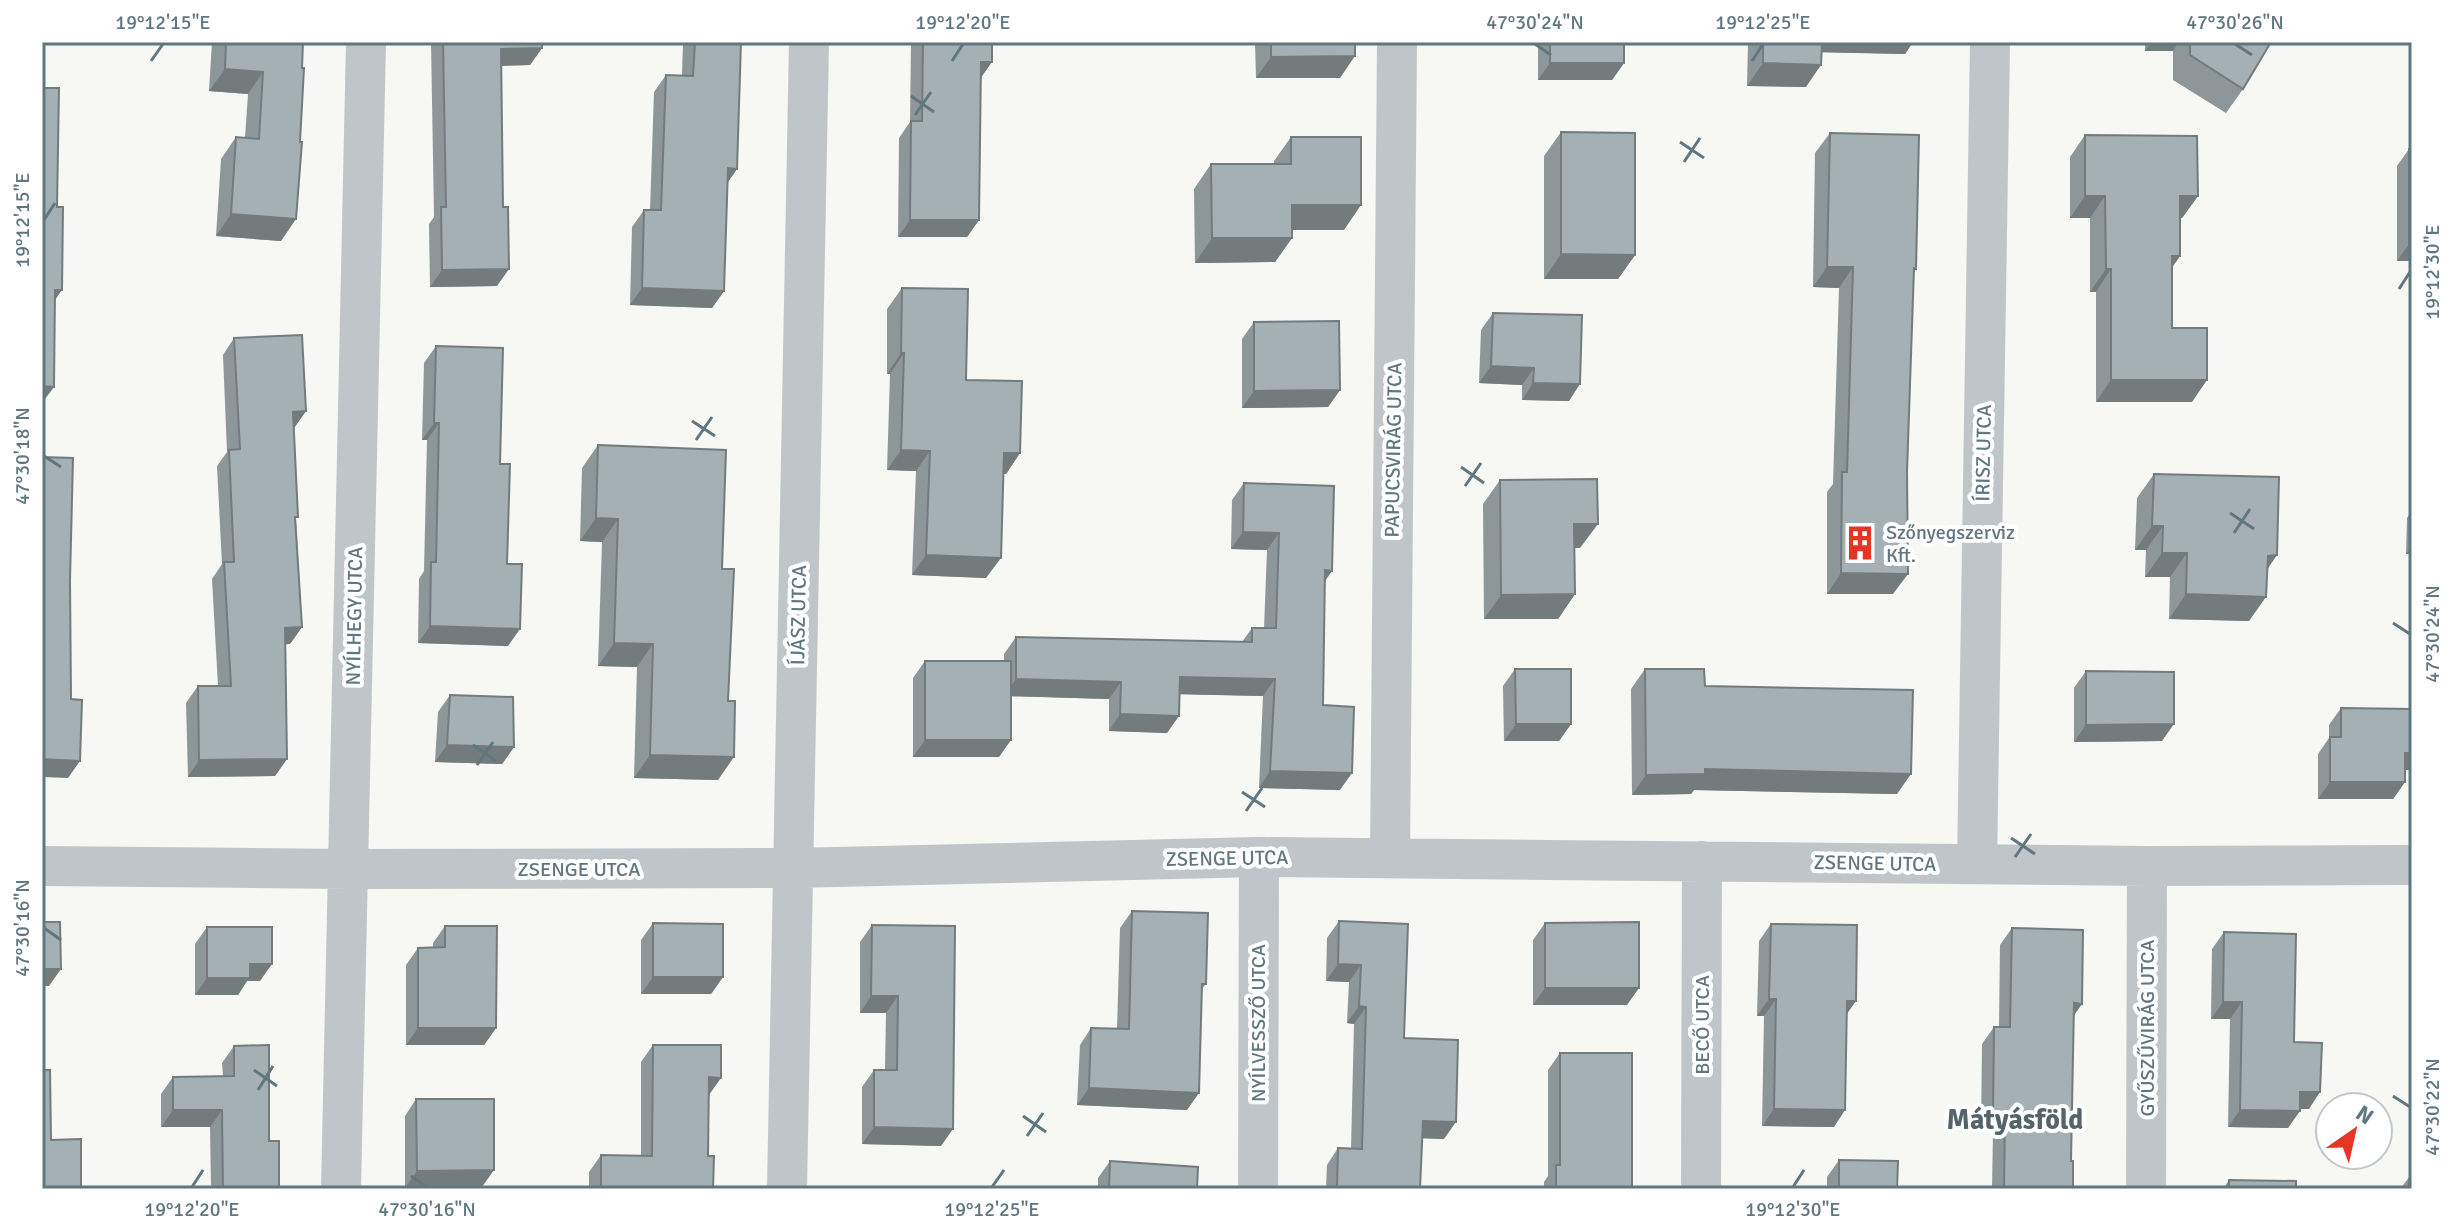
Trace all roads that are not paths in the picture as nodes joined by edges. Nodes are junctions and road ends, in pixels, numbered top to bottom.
1 (366, 42) edge
2 (809, 42) edge
3 (1397, 42) edge
4 (1990, 42) edge
5 (1259, 857) junction
6 (1390, 858) junction
7 (1702, 861) junction
8 (1977, 864) junction
9 (2412, 865) edge
10 (42, 866) edge
11 (2147, 866) junction
12 (793, 868) junction
13 (349, 869) junction
14 (341, 1189) edge
15 (787, 1189) edge
16 (1258, 1189) edge
17 (1701, 1189) edge
18 (2146, 1189) edge

1 - 13 street, NYÍLHEGY UTCA
2 - 12 street, ÍJÁSZ UTCA
3 - 6 street, PAPUCSVIRÁG UTCA
4 - 8 street, ÍRISZ UTCA
5 - 6 street, ZSENGE UTCA
5 - 12 street, ZSENGE UTCA
5 - 16 street, NYÍLVESSZŐ UTCA
6 - 7 street, ZSENGE UTCA
7 - 8 street, ZSENGE UTCA
7 - 17 street, BECŐ UTCA
8 - 11 street, ZSENGE UTCA
9 - 11 street, ZSENGE UTCA
10 - 13 street, ZSENGE UTCA
11 - 18 street, GYŰSZŰVIRÁG UTCA
12 - 13 street, ZSENGE UTCA
12 - 15 street, ÍJÁSZ UTCA
13 - 14 street, NYÍLHEGY UTCA

